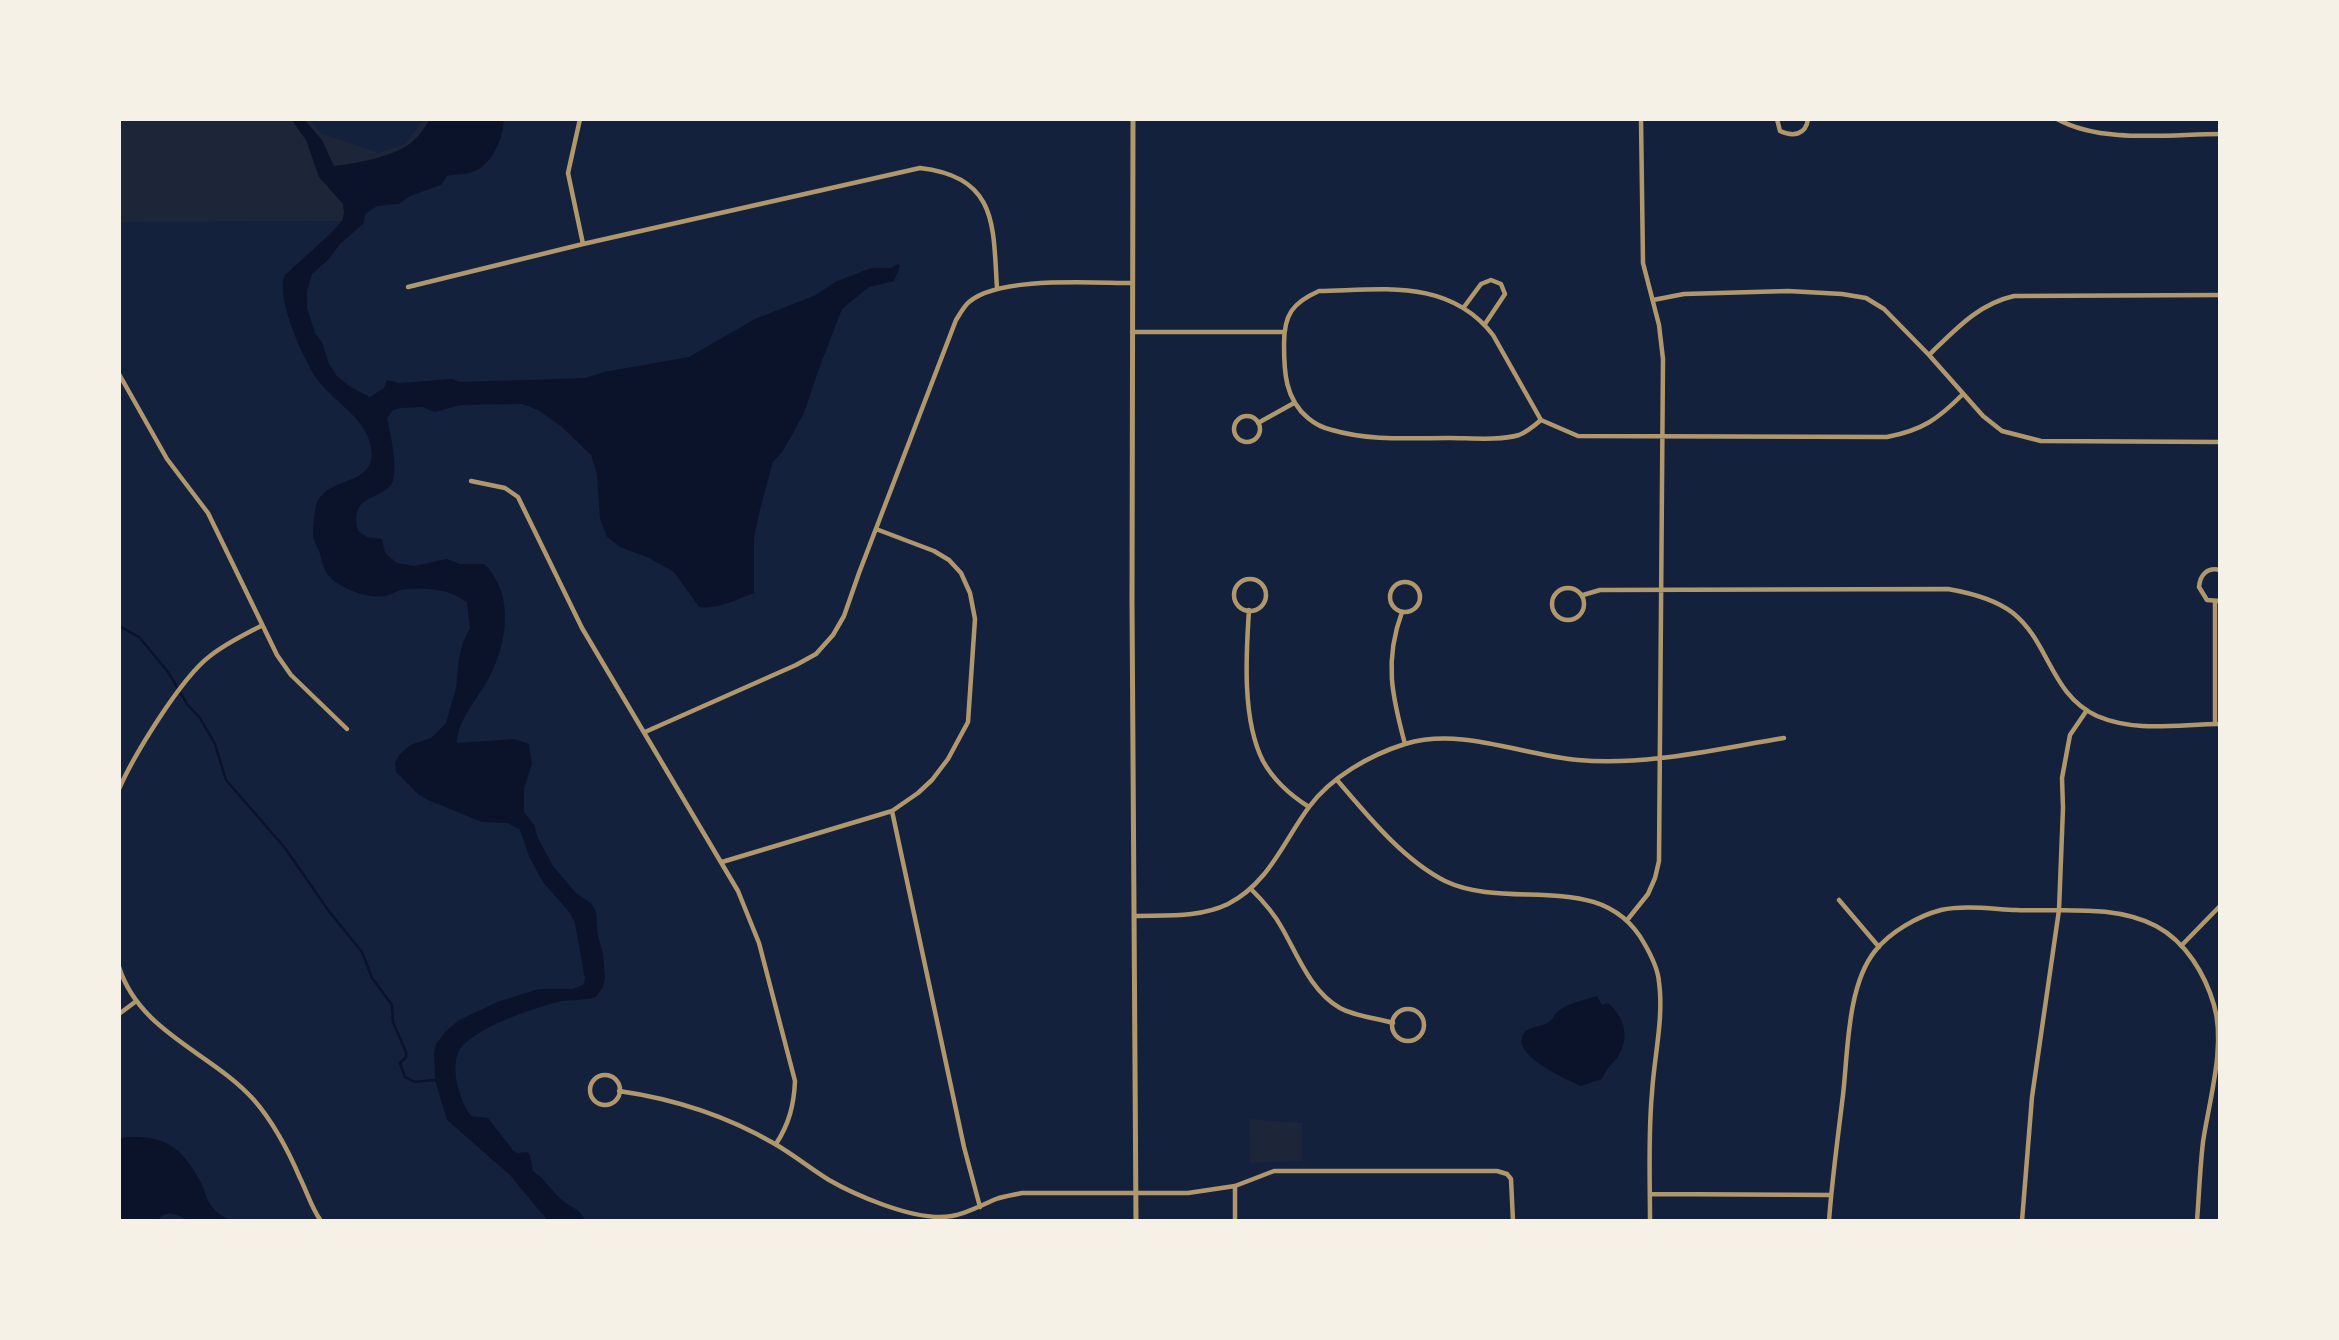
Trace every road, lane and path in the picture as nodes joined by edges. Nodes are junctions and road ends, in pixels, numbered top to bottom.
1 (580, 119) edge
2 (1133, 119) edge
3 (1641, 119) edge
4 (1777, 119) edge
5 (1808, 119) edge
6 (2057, 119) edge
7 (2220, 134) edge
8 (583, 244) junction
9 (1132, 283) junction
10 (408, 287) dead end
11 (997, 288) junction
12 (2220, 295) edge
13 (1653, 300) junction
14 (1464, 307) junction
15 (1485, 324) junction
16 (1132, 332) junction
17 (1284, 332) junction
18 (1929, 355) junction
19 (119, 374) edge
20 (1964, 394) junction
21 (1294, 402) junction
22 (1541, 420) junction
23 (1258, 423) junction
24 (1662, 437) junction
25 (2220, 442) edge
26 (471, 481) dead end
27 (876, 529) junction
28 (2220, 570) edge
29 (1662, 589) junction
30 (1583, 595) junction
31 (2217, 601) edge
32 (1249, 610) junction
33 (1402, 612) junction
34 (261, 626) junction
35 (2087, 709) junction
36 (2217, 724) edge
37 (347, 729) dead end
38 (645, 732) junction
39 (1784, 738) dead end
40 (1405, 744) junction
41 (1661, 759) junction
42 (1337, 780) junction
43 (119, 789) edge
44 (1308, 807) junction
45 (892, 811) junction
46 (722, 862) junction
47 (1251, 889) junction
48 (1839, 900) dead end
49 (2220, 906) edge
50 (2059, 910) junction
51 (1134, 916) junction
52 (1628, 919) junction
53 (2181, 946) junction
54 (1879, 947) junction
55 (119, 967) edge
56 (135, 1002) junction
57 (119, 1014) edge
58 (1393, 1023) junction
59 (619, 1091) junction
60 (776, 1144) junction
61 (1235, 1186) junction
62 (1136, 1193) junction
63 (1650, 1194) junction
64 (1831, 1195) junction
65 (979, 1207) junction
66 (321, 1221) edge
67 (1136, 1221) edge
68 (1235, 1221) edge
69 (1513, 1221) edge
70 (1650, 1221) edge
71 (1829, 1221) edge
72 (2022, 1221) edge
73 (2197, 1221) edge

1 - 8 street
2 - 9 street
3 - 13 street
4 - 5 street
6 - 7 street
8 - 10 street
8 - 11 street
9 - 11 street
9 - 16 street
11 - 27 street
12 - 18 street
13 - 18 street
13 - 24 street
14 - 15 street
14 - 15 street
14 - 17 street
15 - 22 street
16 - 17 street
16 - 51 street
17 - 21 street
18 - 20 street
19 - 34 street
20 - 24 street
20 - 25 street
21 - 22 street
21 - 23 street
22 - 24 street
23 - 23 street
24 - 29 street
26 - 38 street
27 - 38 street
27 - 45 street
28 - 31 street
29 - 30 street
29 - 35 street
29 - 41 street
30 - 30 street
31 - 36 street
32 - 32 street
32 - 44 street
33 - 33 street
33 - 40 street
34 - 37 street
34 - 43 street
35 - 36 street
35 - 50 street
38 - 46 street
39 - 41 street
40 - 41 street
40 - 42 street
41 - 52 street
42 - 44 street
42 - 52 street
44 - 47 street
45 - 46 street
45 - 65 street
46 - 60 street
47 - 51 street
47 - 58 street
48 - 54 street
49 - 53 street
50 - 53 street
50 - 54 street
50 - 72 street
51 - 62 street
52 - 63 street
53 - 73 street
54 - 64 street
55 - 56 street
56 - 57 street
56 - 66 street
58 - 58 street
59 - 59 street
59 - 60 street
60 - 65 street
61 - 62 street
61 - 68 street
61 - 69 street
62 - 65 street
62 - 67 street
63 - 64 street
63 - 70 street
64 - 71 street

